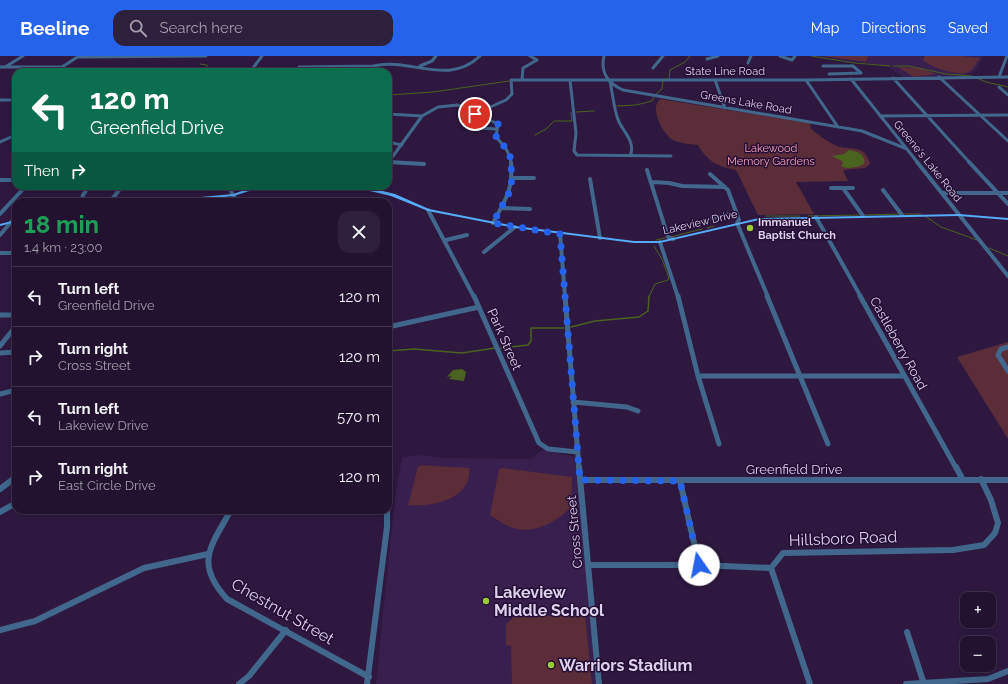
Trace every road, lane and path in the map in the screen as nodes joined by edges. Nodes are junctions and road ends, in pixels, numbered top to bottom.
1 (23, 56) edge
2 (78, 56) edge
3 (262, 56) edge
4 (436, 56) edge
5 (480, 56) edge
6 (530, 56) edge
7 (604, 56) edge
8 (663, 56) edge
9 (718, 56) edge
10 (751, 56) edge
11 (780, 56) edge
12 (795, 56) edge
13 (1007, 56) edge
14 (206, 57) edge
15 (707, 59) dead end
16 (824, 62) dead end
17 (748, 63) dead end
18 (373, 66) joint
19 (419, 66) junction
20 (823, 66) junction
21 (0, 67) edge
22 (5, 67) junction
23 (62, 67) joint
24 (299, 67) dead end
25 (253, 68) edge
26 (653, 68) dead end
27 (861, 73) junction
28 (1008, 76) edge
29 (939, 77) junction
30 (999, 77) junction
31 (522, 78) junction
32 (893, 78) junction
33 (851, 79) junction
34 (866, 79) junction
35 (570, 80) junction
36 (715, 80) junction
37 (806, 80) junction
38 (609, 81) junction
39 (999, 87) dead end
40 (1008, 95) edge
41 (0, 100) edge
42 (11, 100) edge
43 (725, 108) junction
44 (392, 114) edge
45 (475, 114) junction
46 (928, 115) junction
47 (979, 115) junction
48 (422, 116) junction
49 (880, 116) junction
50 (1008, 116) edge
51 (838, 127) junction
52 (478, 128) dead end
53 (497, 129) junction
54 (12, 137) edge
55 (1008, 141) edge
56 (0, 142) edge
57 (392, 143) edge
58 (402, 145) junction
59 (907, 149) junction
60 (630, 156) junction
61 (671, 156) dead end
62 (392, 157) edge
63 (392, 162) edge
64 (424, 164) dead end
65 (647, 170) dead end
66 (710, 174) dead end
67 (512, 178) junction
68 (534, 178) dead end
69 (590, 179) dead end
70 (0, 180) edge
71 (12, 180) edge
72 (652, 182) junction
73 (725, 187) junction
74 (831, 188) dead end
75 (843, 188) junction
76 (853, 188) dead end
77 (22, 190) edge
78 (231, 190) edge
79 (250, 190) edge
80 (377, 190) edge
81 (883, 190) dead end
82 (999, 193) junction
83 (1008, 193) edge
84 (943, 194) junction
85 (234, 195) junction
86 (15, 198) edge
87 (201, 198) edge
88 (235, 198) edge
89 (12, 201) edge
90 (1008, 204) edge
91 (501, 208) junction
92 (530, 209) dead end
93 (428, 210) junction
94 (0, 214) edge
95 (902, 215) junction
96 (959, 215) junction
97 (737, 216) junction
98 (863, 216) junction
99 (816, 217) junction
100 (712, 218) dead end
101 (1008, 219) edge
102 (12, 222) edge
103 (12, 223) edge
104 (493, 223) junction
105 (737, 223) junction
106 (0, 226) edge
107 (515, 227) junction
108 (0, 234) edge
109 (560, 234) junction
110 (467, 235) dead end
111 (600, 238) junction
112 (673, 239) junction
113 (446, 240) junction
114 (660, 242) junction
115 (484, 252) dead end
116 (0, 253) edge
117 (12, 253) edge
118 (1008, 276) edge
119 (479, 307) junction
120 (0, 315) edge
121 (12, 316) edge
122 (392, 326) edge
123 (12, 331) edge
124 (0, 346) edge
125 (1008, 347) edge
126 (12, 352) edge
127 (0, 353) edge
128 (1008, 371) edge
129 (698, 376) junction
130 (800, 376) junction
131 (904, 376) junction
132 (12, 391) edge
133 (0, 394) edge
134 (573, 402) junction
135 (638, 411) dead end
136 (719, 444) dead end
137 (828, 444) dead end
138 (578, 452) junction
139 (12, 480) edge
140 (580, 480) junction
141 (963, 480) junction
142 (981, 480) junction
143 (1008, 480) edge
144 (680, 481) junction
145 (0, 489) edge
146 (12, 505) edge
147 (0, 512) edge
148 (229, 514) edge
149 (387, 514) edge
150 (208, 554) junction
151 (589, 565) junction
152 (699, 565) junction
153 (771, 568) junction
154 (0, 630) edge
155 (286, 630) junction
156 (907, 632) dead end
157 (1008, 671) edge
158 (369, 676) junction
159 (239, 684) edge
160 (368, 684) edge
161 (599, 684) edge
162 (810, 684) edge
163 (906, 684) edge
164 (924, 684) edge

1 - 22 street
2 - 14 street
2 - 23 street
3 - 25 street
4 - 19 street
5 - 19 street
6 - 31 street
7 - 38 street
8 - 26 street
9 - 15 street
10 - 17 street
11 - 12 street
13 - 30 street
16 - 20 street
18 - 19 street
18 - 24 street
20 - 27 street
20 - 27 street
21 - 22 street
22 - 23 street
27 - 34 street
28 - 30 street, State Line Road
29 - 30 street, State Line Road
29 - 32 street, State Line Road
29 - 47 street
31 - 35 street, State Line Road
31 - 45 street, State Line Road
32 - 34 street, State Line Road
32 - 46 street
33 - 34 street, State Line Road
33 - 37 street, State Line Road
33 - 49 street, Greene's Lake Road
35 - 38 street, State Line Road
35 - 60 street
36 - 37 street, State Line Road
36 - 38 street, State Line Road
36 - 43 street
37 - 51 street
38 - 43 street, Greens Lake Road
38 - 60 street
39 - 40 street
41 - 42 street
43 - 51 street, Greens Lake Road
44 - 48 street
45 - 48 street
45 - 53 street
46 - 47 street
46 - 49 street
46 - 82 street
47 - 50 street
47 - 55 street
48 - 58 street
49 - 59 street, Greene's Lake Road
51 - 59 street, Greens Lake Road
52 - 53 street
53 - 67 street
54 - 56 street
57 - 58 street
58 - 62 street
59 - 84 street, Greene's Lake Road
60 - 61 street
63 - 64 street
65 - 72 street
66 - 73 street
67 - 68 street
67 - 91 street
69 - 111 street
70 - 71 street
72 - 73 street
72 - 112 street
73 - 97 street
74 - 75 street
75 - 76 street
75 - 98 street
77 - 86 street
78 - 85 street
79 - 85 main road
80 - 93 main road, Lakeview Drive
81 - 95 street
82 - 83 street
82 - 84 street
82 - 90 street
84 - 96 street, Greene's Lake Road
85 - 87 main road
85 - 88 street
89 - 94 street
91 - 92 street
91 - 104 street
93 - 104 main road, Lakeview Drive
93 - 113 street, Park Street
95 - 96 main road, Lakeview Drive
95 - 98 main road, Lakeview Drive
96 - 101 main road, Lakeview Drive
96 - 118 street, Greene's Lake Road
97 - 100 street
97 - 105 street
98 - 99 main road, Lakeview Drive
99 - 105 main road, Lakeview Drive
99 - 131 street, Castleberry Road
102 - 106 main road
103 - 108 street
104 - 107 main road, Lakeview Drive
105 - 112 main road, Lakeview Drive
105 - 130 street
107 - 109 main road, Lakeview Drive
107 - 115 street
109 - 111 main road, Lakeview Drive
109 - 134 street, Cross Street
110 - 113 street
111 - 114 main road, Lakeview Drive
112 - 114 main road, Lakeview Drive
113 - 119 street, Park Street
114 - 129 street
116 - 117 street
119 - 122 street
119 - 138 street, Park Street
120 - 121 street
123 - 124 street
125 - 128 street
126 - 127 street
129 - 130 street
129 - 136 street
130 - 131 street
130 - 137 street
131 - 141 street, Castleberry Road
132 - 133 street
134 - 135 street
134 - 138 street, Cross Street
138 - 140 street, Cross Street
139 - 145 street
140 - 144 street, Greenfield Drive
140 - 151 street, Cross Street
141 - 142 street, Greenfield Drive
141 - 144 street, Greenfield Drive
142 - 143 street, Greenfield Drive
142 - 153 street, Hillsboro Road
144 - 152 street
146 - 147 street
148 - 150 street
149 - 158 street
150 - 154 street
150 - 155 street, Chestnut Street
151 - 152 street
151 - 161 street, Cross Street
152 - 153 street
153 - 162 street
155 - 158 street, Chestnut Street
155 - 159 street
156 - 164 street
157 - 164 street
158 - 160 street
163 - 164 street

